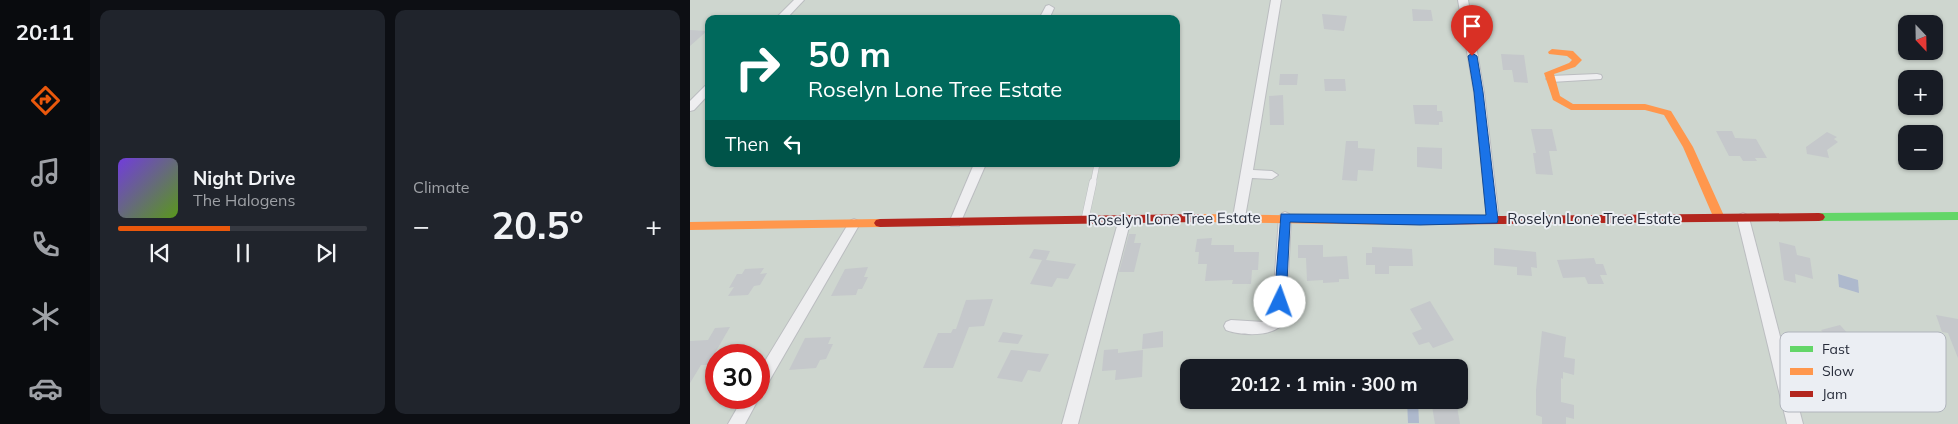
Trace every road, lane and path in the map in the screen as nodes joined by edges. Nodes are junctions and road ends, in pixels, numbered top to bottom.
1 (799, 0) edge
2 (1276, 0) edge
3 (1463, 0) edge
4 (1049, 8) dead end
5 (784, 15) edge
6 (1046, 15) edge
7 (1552, 52) dead end
8 (1597, 78) dead end
9 (1551, 79) junction
10 (705, 92) edge
11 (690, 107) edge
12 (979, 167) edge
13 (1096, 167) edge
14 (1246, 174) junction
15 (1272, 175) dead end
16 (1958, 216) edge
17 (1239, 217) junction
18 (1285, 217) junction
19 (1719, 218) junction
20 (1743, 218) junction
21 (1125, 219) junction
22 (1085, 220) junction
23 (1493, 220) junction
24 (955, 223) junction
25 (854, 224) junction
26 (690, 226) edge
27 (1231, 326) dead end
28 (770, 366) edge
29 (1780, 367) edge
30 (745, 409) edge
31 (736, 424) edge
32 (1070, 424) edge

1 - 5 street
2 - 14 street
3 - 23 street
4 - 6 street
7 - 9 street
8 - 9 street
9 - 19 street
10 - 11 street
12 - 24 street
13 - 22 lane
14 - 15 street
14 - 17 street
16 - 20 street, Roselyn Lone Tree Estate
17 - 18 street, Roselyn Lone Tree Estate
17 - 21 street, Roselyn Lone Tree Estate
18 - 23 street, Roselyn Lone Tree Estate
18 - 27 street
19 - 20 street, Roselyn Lone Tree Estate
19 - 23 street, Roselyn Lone Tree Estate
20 - 29 street
21 - 22 street, Roselyn Lone Tree Estate
21 - 32 street
22 - 24 street, Roselyn Lone Tree Estate
24 - 25 street, Roselyn Lone Tree Estate
25 - 26 street, Roselyn Lone Tree Estate
25 - 28 street
30 - 31 street

